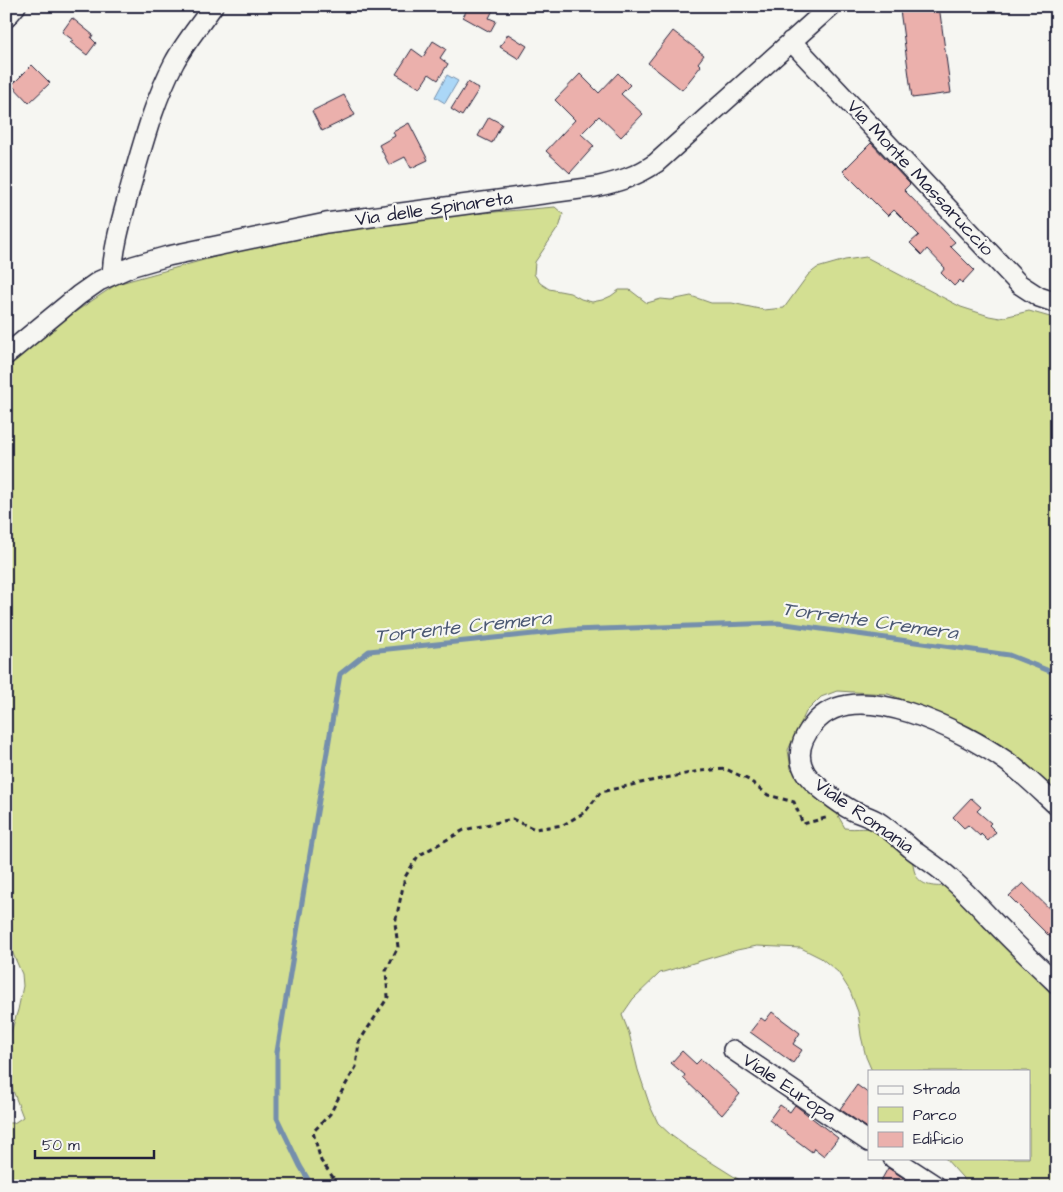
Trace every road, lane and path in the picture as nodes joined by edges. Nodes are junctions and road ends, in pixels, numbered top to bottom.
1 (16, 6) edge
2 (214, 6) edge
3 (830, 6) edge
4 (6, 18) edge
5 (791, 42) junction
6 (112, 274) junction
7 (1057, 303) edge
8 (6, 355) edge
9 (1057, 806) edge
10 (852, 810) junction
11 (1057, 984) edge
12 (733, 1050) dead end
13 (868, 1141) edge
14 (896, 1160) edge
15 (333, 1186) edge
16 (936, 1186) edge

1 - 4 street
2 - 6 street
3 - 5 street, Via delle Spinareta
5 - 6 street, Via delle Spinareta
5 - 7 street, Via Monte Massaruccio
6 - 8 street, Via delle Spinareta
9 - 10 street, Viale Romania
10 - 11 street, Viale Romania
10 - 15 path
12 - 13 street, Viale Europa
14 - 16 street

